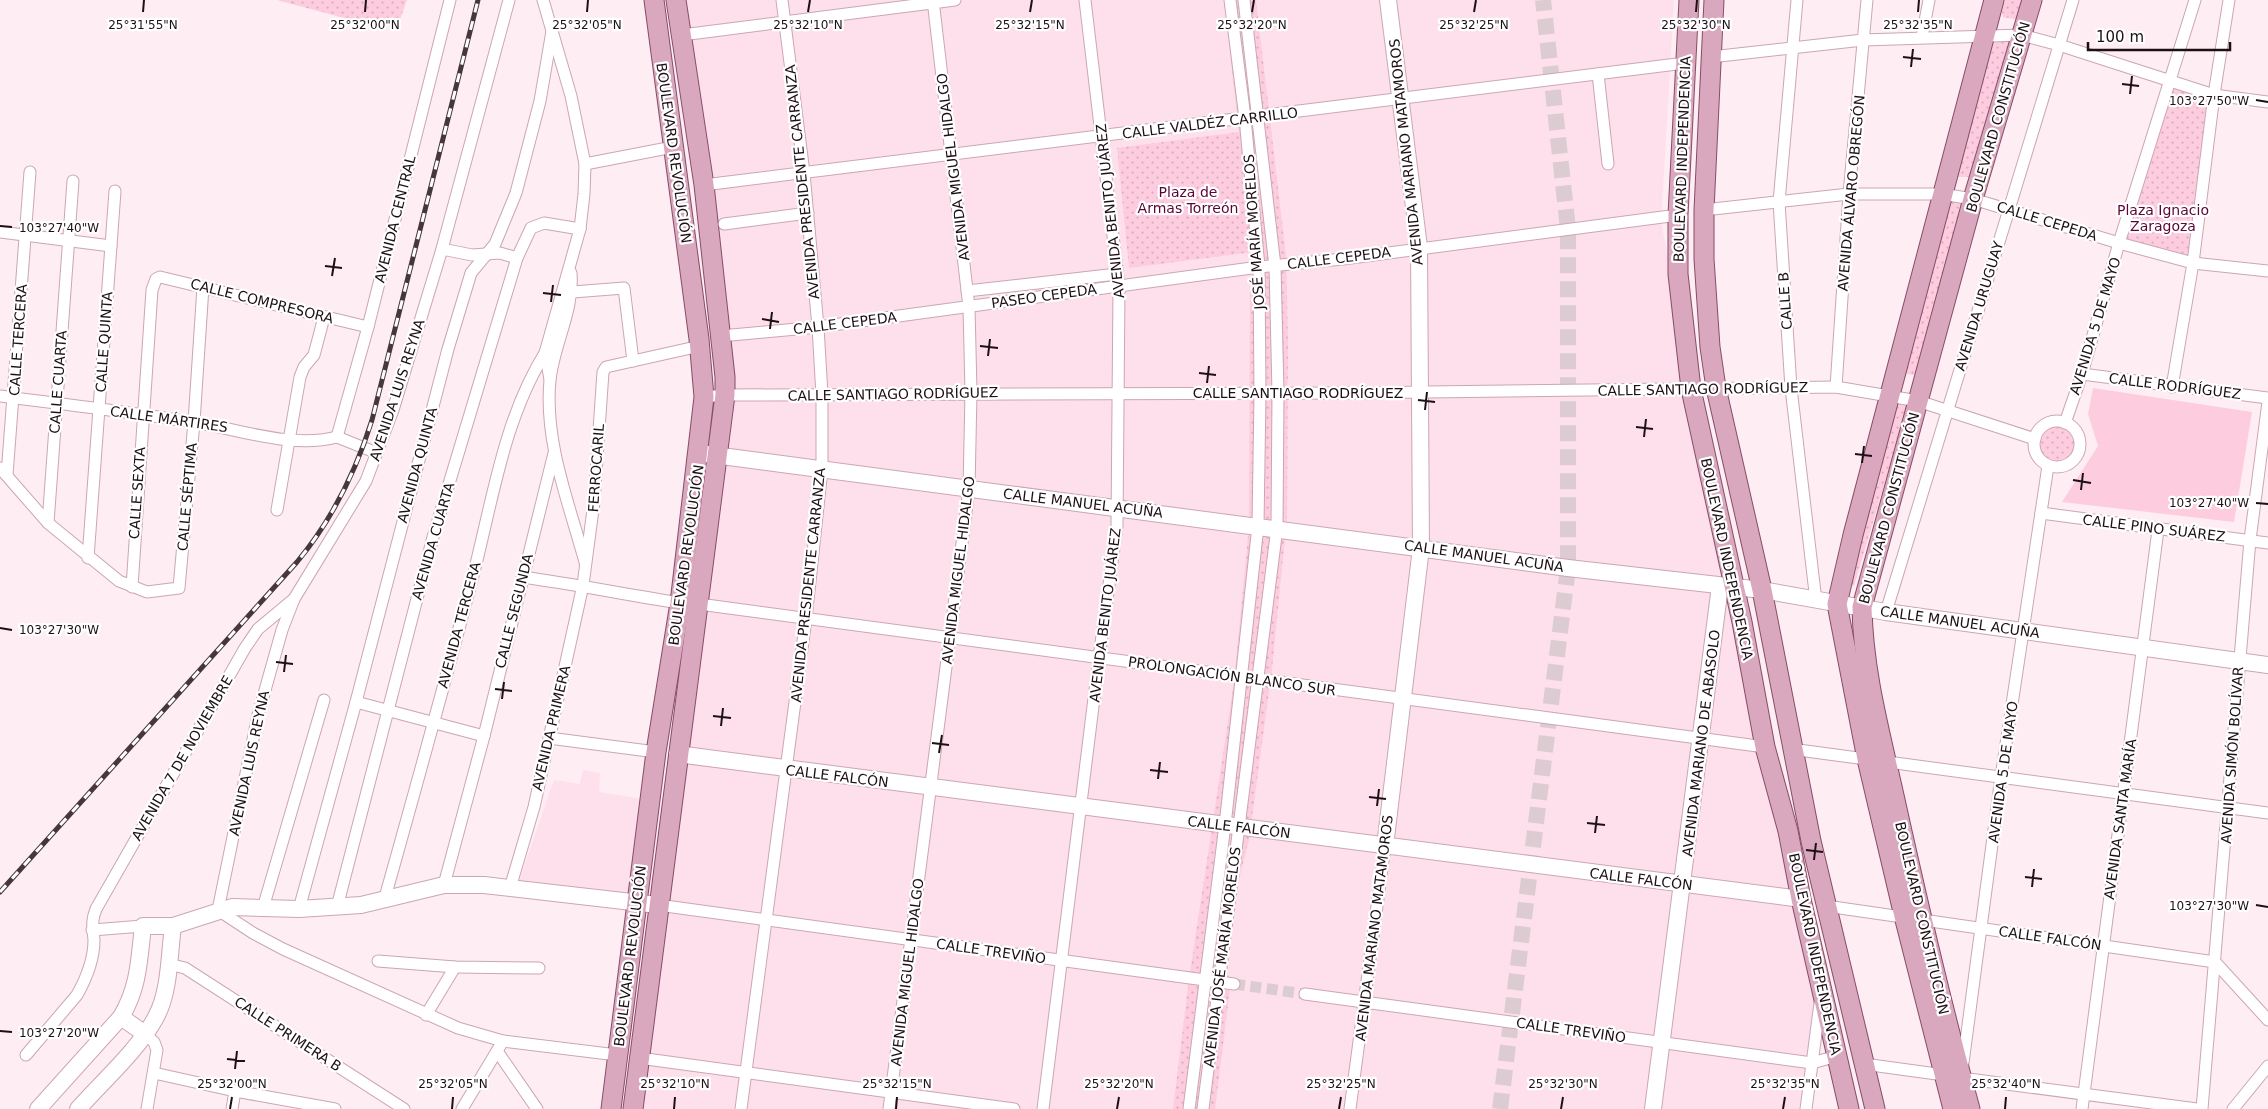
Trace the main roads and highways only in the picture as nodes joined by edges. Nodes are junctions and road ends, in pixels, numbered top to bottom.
1 (654, 0) edge
2 (676, 0) edge
3 (1689, 0) edge
4 (1714, 0) edge
5 (1994, 0) edge
6 (2032, 0) edge
7 (1686, 63) junction
8 (1708, 136) junction
9 (708, 454) junction
10 (1765, 748) junction
11 (1811, 842) junction
12 (1912, 918) junction
13 (1953, 1076) junction
14 (611, 1109) edge
15 (632, 1109) edge
16 (1849, 1109) edge
17 (1875, 1109) edge
18 (1953, 1109) edge
19 (1970, 1109) edge

1 - 9 main road, BOULEVARD REVOLUCIÓN
2 - 9 main road
3 - 7 main road, BOULEVARD INDEPENDENCIA
4 - 8 main road, BOULEVARD INDEPENDENCIA
5 - 12 main road, BOULEVARD CONSTITUCIÓN
6 - 12 main road, BOULEVARD CONSTITUCIÓN
7 - 8 main road
7 - 10 main road, BOULEVARD INDEPENDENCIA
8 - 11 main road, BOULEVARD INDEPENDENCIA
9 - 14 main road, BOULEVARD REVOLUCIÓN
9 - 15 main road
10 - 11 main road
10 - 16 main road, BOULEVARD INDEPENDENCIA
11 - 17 main road, BOULEVARD INDEPENDENCIA
12 - 13 main road, BOULEVARD CONSTITUCIÓN
13 - 18 main road, BOULEVARD CONSTITUCIÓN
13 - 19 main road, BOULEVARD CONSTITUCIÓN

